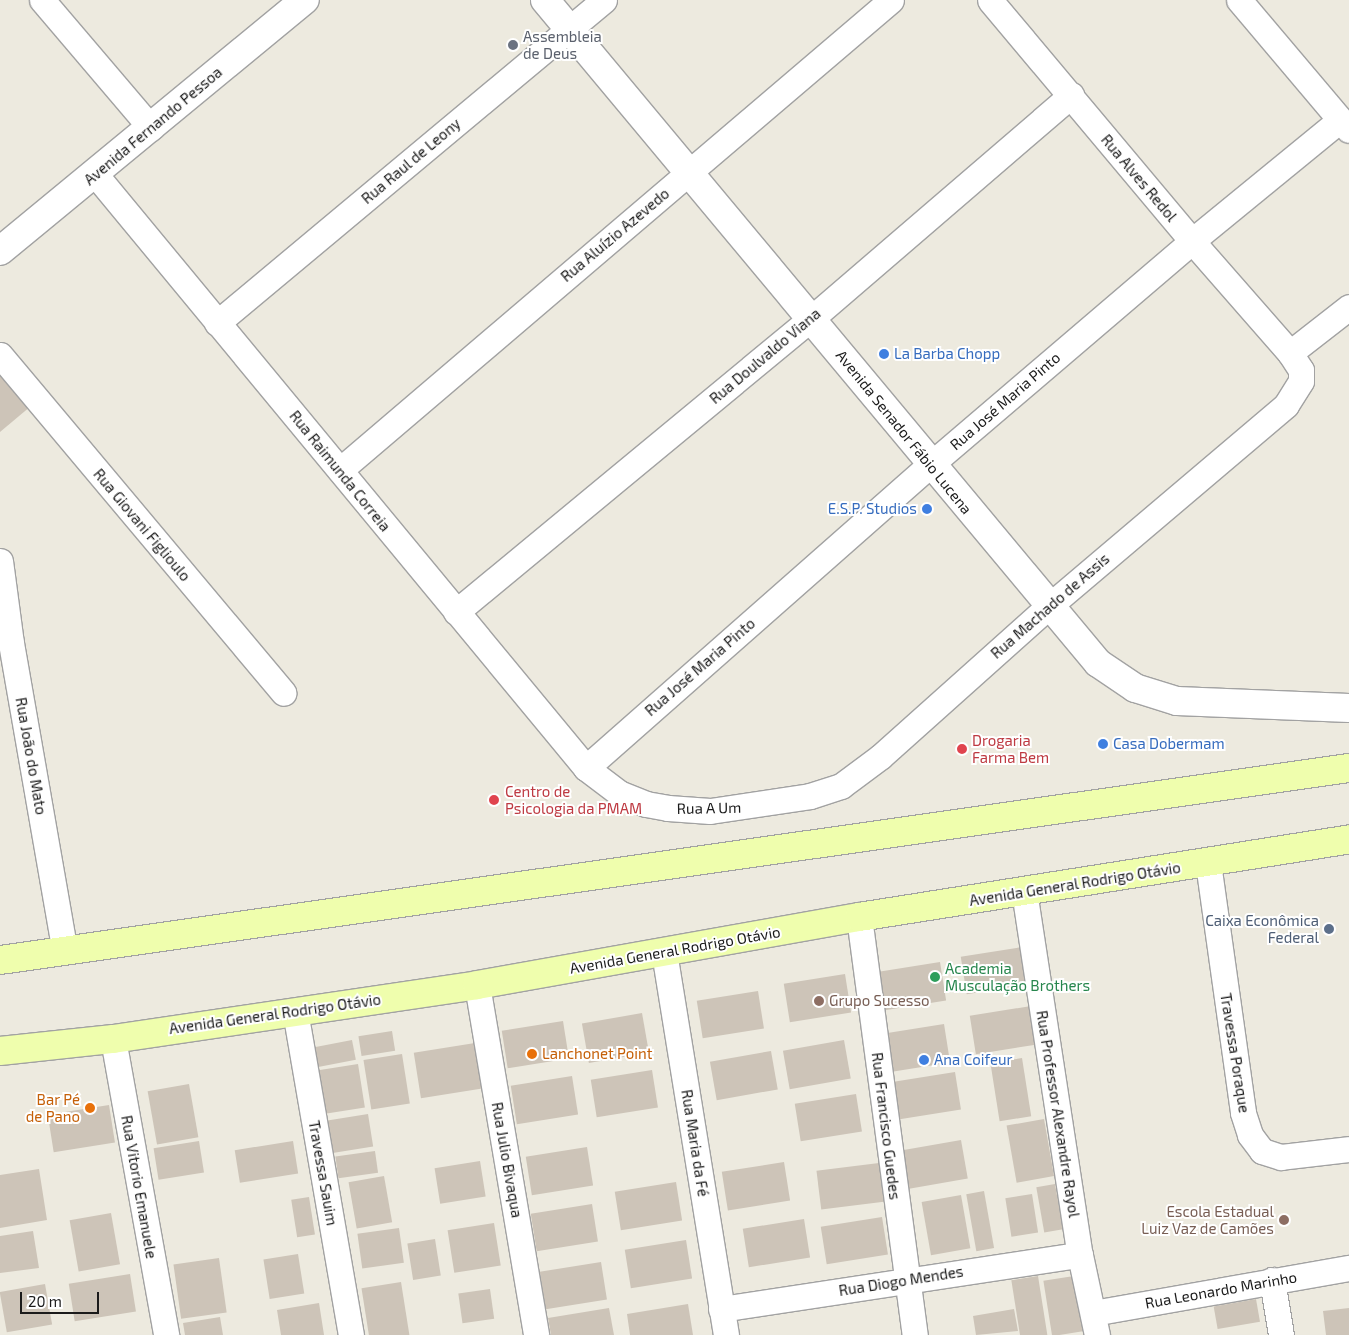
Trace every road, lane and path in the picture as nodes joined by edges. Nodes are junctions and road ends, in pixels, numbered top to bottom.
1 (42, 0) edge
2 (545, 0) edge
3 (604, 0) edge
4 (891, 0) edge
5 (990, 0) edge
6 (1239, 0) edge
7 (293, 4) edge
8 (569, 28) junction
9 (1071, 95) junction
10 (1344, 125) edge
11 (150, 128) junction
12 (689, 172) junction
13 (94, 174) junction
14 (1192, 241) junction
15 (2, 246) edge
16 (1349, 307) edge
17 (812, 318) junction
18 (218, 322) junction
19 (1290, 353) junction
20 (0, 355) edge
21 (930, 465) junction
22 (340, 470) junction
23 (0, 560) edge
24 (1048, 607) junction
25 (456, 612) junction
26 (5, 644) edge
27 (284, 693) dead end
28 (1349, 708) edge
29 (586, 768) junction
30 (1349, 768) edge
31 (750, 807) joint
32 (1349, 839) edge
33 (1208, 864) junction
34 (1024, 891) junction
35 (858, 916) junction
36 (65, 951) junction
37 (664, 952) junction
38 (0, 960) edge
39 (477, 985) junction
40 (295, 1011) junction
41 (113, 1039) junction
42 (0, 1051) edge
43 (1349, 1149) edge
44 (1080, 1255) junction
45 (1349, 1268) edge
46 (906, 1280) junction
47 (1272, 1280) junction
48 (721, 1309) junction
49 (1095, 1324) edge
50 (166, 1335) edge
51 (351, 1335) edge
52 (536, 1335) edge
53 (726, 1335) edge
54 (915, 1335) edge
55 (1281, 1335) edge

1 - 11 street
2 - 8 street, Avenida Senador Fábio Lucena
3 - 8 street, Rua Raul de Leony
4 - 12 street, Rua Aluízio Azevedo
5 - 9 street, Rua Alves Redol
6 - 10 street
7 - 11 street, Avenida Fernando Pessoa
8 - 12 street, Avenida Senador Fábio Lucena
8 - 18 street, Rua Raul de Leony
9 - 14 street, Rua Alves Redol
9 - 17 street, Rua Doulvaldo Viana
10 - 14 street, Rua José Maria Pinto
11 - 13 street, Avenida Fernando Pessoa
12 - 17 street, Avenida Senador Fábio Lucena
12 - 22 street, Rua Aluízio Azevedo
13 - 15 street, Avenida Fernando Pessoa
13 - 18 street, Rua Raimunda Correia
14 - 19 street, Rua Alves Redol
14 - 21 street, Rua José Maria Pinto
16 - 19 street
17 - 21 street, Avenida Senador Fábio Lucena
17 - 25 street, Rua Doulvaldo Viana
18 - 22 street, Rua Raimunda Correia
19 - 24 street, Rua Machado de Assis
20 - 27 street, Rua Giovani Figlioulo
21 - 24 street, Avenida Senador Fábio Lucena
21 - 29 street, Rua José Maria Pinto
22 - 25 street, Rua Raimunda Correia
23 - 26 street, Rua João do Mato
24 - 28 street, Avenida Senador Fábio Lucena
24 - 31 street, Rua Machado de Assis
25 - 29 street, Rua Raimunda Correia
26 - 36 street, Rua João do Mato
29 - 31 street, Rua A Um
30 - 36 main road
32 - 33 main road, Avenida General Rodrigo Otávio
33 - 34 main road, Avenida General Rodrigo Otávio
33 - 43 street, Travessa Poraque
34 - 35 main road, Avenida General Rodrigo Otávio
34 - 44 street, Rua Professor Alexandre Rayol
35 - 37 main road, Avenida General Rodrigo Otávio
35 - 46 street, Rua Francisco Guedes
36 - 38 main road
37 - 39 main road, Avenida General Rodrigo Otávio
37 - 48 street, Rua Maria da Fé
39 - 40 main road, Avenida General Rodrigo Otávio
39 - 52 street, Rua Julio Bivaqua
40 - 41 main road, Avenida General Rodrigo Otávio
40 - 51 street, Travessa Sauim
41 - 42 main road, Avenida General Rodrigo Otávio
41 - 50 street, Rua Vitorio Emanuele
44 - 46 street, Rua Diogo Mendes
44 - 49 street, Rua Professor Alexandre Rayol
45 - 47 street, Rua Leonardo Marinho
46 - 48 street, Rua Diogo Mendes
46 - 54 street, Rua Francisco Guedes
47 - 49 street, Rua Leonardo Marinho
47 - 55 street
48 - 53 street, Rua Maria da Fé

